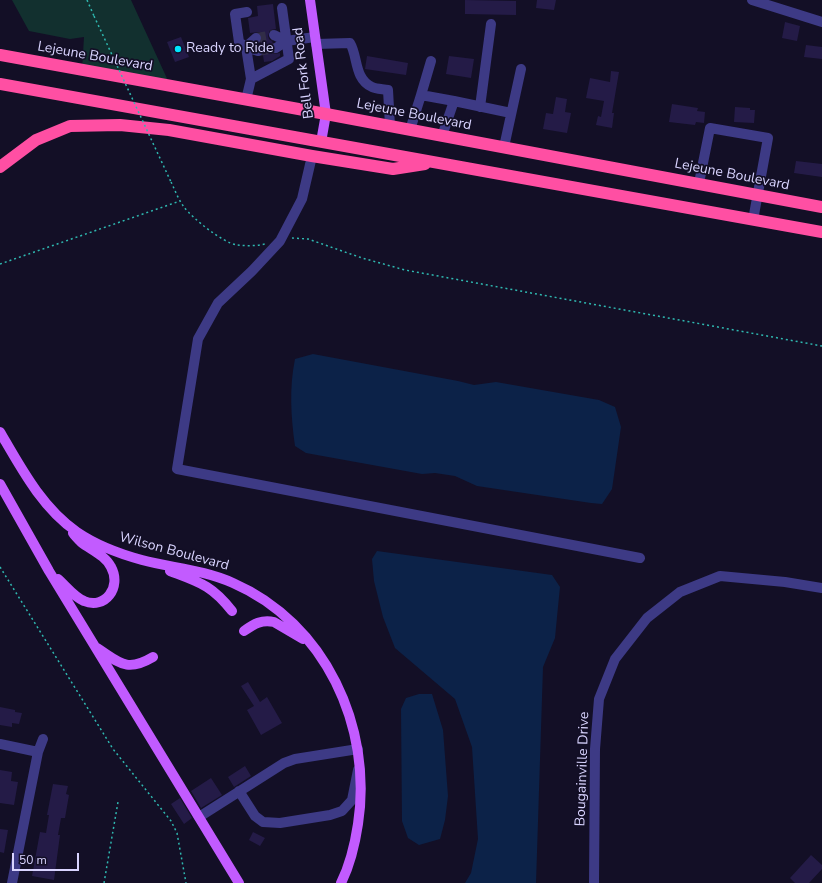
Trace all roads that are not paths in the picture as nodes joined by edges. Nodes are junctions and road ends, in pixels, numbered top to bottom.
1 (310, 0) edge
2 (752, 0) edge
3 (282, 8) dead end
4 (247, 12) dead end
5 (822, 22) edge
6 (491, 24) dead end
7 (274, 35) tunnel mouth
8 (256, 38) tunnel mouth
9 (286, 41) junction
10 (316, 41) junction
11 (246, 47) junction
12 (276, 48) tunnel mouth
13 (258, 51) tunnel mouth
14 (0, 55) edge
15 (431, 61) dead end
16 (521, 69) dead end
17 (250, 79) junction
18 (0, 84) edge
19 (421, 95) junction
20 (246, 100) junction
21 (454, 102) junction
22 (480, 107) junction
23 (511, 113) junction
24 (326, 114) junction
25 (390, 126) junction
26 (410, 130) junction
27 (442, 136) junction
28 (321, 142) junction
29 (504, 147) junction
30 (312, 156) junction
31 (434, 163) junction
32 (0, 167) edge
33 (699, 183) junction
34 (758, 195) junction
35 (822, 207) edge
36 (753, 220) junction
37 (822, 232) edge
38 (0, 432) edge
39 (0, 484) edge
40 (59, 518) junction
41 (640, 558) dead end
42 (144, 560) junction
43 (49, 571) junction
44 (822, 588) edge
45 (232, 611) dead end
46 (244, 631) dead end
47 (94, 645) junction
48 (313, 645) junction
49 (153, 658) dead end
50 (43, 739) dead end
51 (0, 744) edge
52 (38, 752) junction
53 (359, 754) junction
54 (239, 792) junction
55 (199, 817) junction
56 (12, 883) edge
57 (239, 883) edge
58 (341, 883) edge
59 (594, 883) edge

1 - 10 main road, Bell Fork Road
2 - 5 street
3 - 9 street
4 - 11 street
6 - 22 street
7 - 9 street
8 - 11 street
9 - 10 street
9 - 12 street
9 - 17 street
10 - 24 main road, Bell Fork Road
10 - 25 street
11 - 13 street
11 - 17 street
14 - 20 highway, Lejeune Boulevard
15 - 19 street
16 - 23 street
17 - 20 street
18 - 28 highway
19 - 21 street
19 - 26 street
20 - 24 highway, Lejeune Boulevard
21 - 22 street
21 - 27 street
22 - 23 street
23 - 29 street
24 - 25 highway, Lejeune Boulevard
24 - 28 main road, Bell Fork Road
25 - 26 highway, Lejeune Boulevard
26 - 27 highway, Lejeune Boulevard
27 - 29 highway, Lejeune Boulevard
28 - 31 highway
29 - 33 highway, Lejeune Boulevard
30 - 31 highway
30 - 32 highway
30 - 41 street
31 - 36 highway
33 - 34 highway, Lejeune Boulevard
33 - 34 street
34 - 35 highway, Lejeune Boulevard
34 - 36 street
36 - 37 highway
38 - 40 main road, Wilson Boulevard
39 - 43 main road
40 - 42 main road, Wilson Boulevard
40 - 43 main road
42 - 45 main road
42 - 48 main road, Wilson Boulevard
43 - 47 main road
44 - 59 street, Bougainville Drive
46 - 48 main road
47 - 49 main road
47 - 55 main road
48 - 53 main road, Wilson Boulevard
50 - 52 street
51 - 52 street
52 - 56 street
53 - 54 street
53 - 54 street
53 - 58 main road, Wilson Boulevard
54 - 55 street
55 - 57 main road

